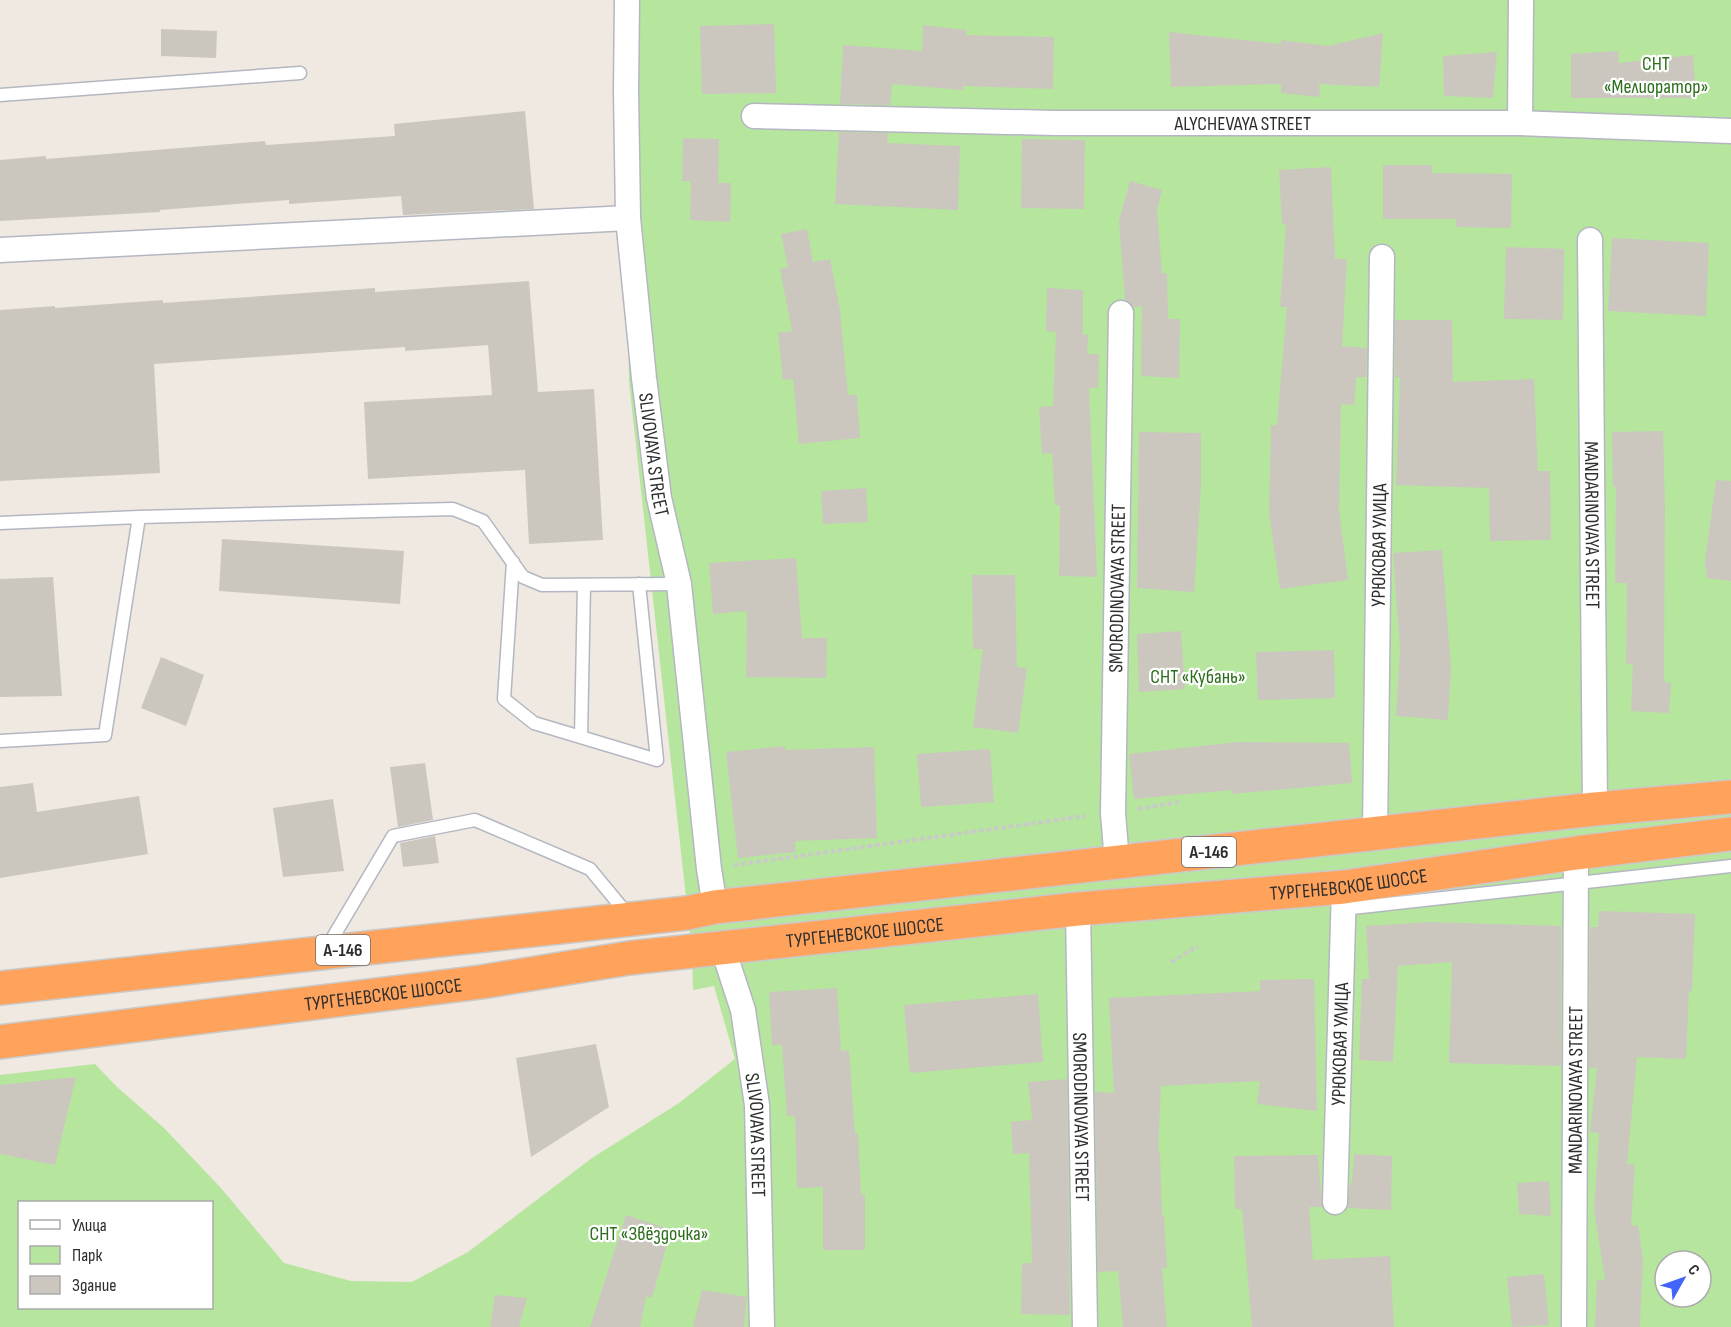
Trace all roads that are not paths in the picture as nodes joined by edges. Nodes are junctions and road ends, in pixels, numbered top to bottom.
1 (627, 0) edge
2 (1521, 0) edge
3 (300, 73) dead end
4 (0, 95) edge
5 (754, 116) dead end
6 (1520, 123) junction
7 (1731, 131) edge
8 (628, 218) junction
9 (1590, 240) dead end
10 (0, 250) edge
11 (1382, 256) dead end
12 (1121, 313) dead end
13 (139, 517) junction
14 (0, 523) edge
15 (513, 562) junction
16 (639, 584) junction
17 (679, 584) junction
18 (584, 585) junction
19 (581, 737) junction
20 (0, 741) edge
21 (1731, 797) edge
22 (1595, 809) junction
23 (1731, 834) edge
24 (1375, 835) junction
25 (1117, 862) junction
26 (1731, 866) edge
27 (1576, 868) junction
28 (1344, 898) junction
29 (715, 908) junction
30 (1077, 909) junction
31 (630, 918) junction
32 (723, 949) junction
33 (324, 952) junction
34 (0, 988) edge
35 (0, 1042) edge
36 (1335, 1202) dead end
37 (762, 1327) edge
38 (1085, 1327) edge
39 (1574, 1327) edge

1 - 8 street, SLIVOVAYA STREET
2 - 6 street
3 - 4 lane
5 - 6 street, ALYCHEVAYA STREET
6 - 7 street, ALYCHEVAYA STREET
8 - 10 street
8 - 17 street, SLIVOVAYA STREET
9 - 22 street, MANDARINOVAYA STREET
11 - 24 street, УРЮКОВАЯ УЛИЦА
12 - 25 street, SMORODINOVAYA STREET
13 - 14 lane
13 - 15 lane
13 - 20 lane
15 - 18 lane
15 - 19 lane
16 - 17 lane
16 - 18 lane
16 - 19 lane
17 - 29 street, SLIVOVAYA STREET
18 - 19 lane
21 - 22 highway, А-146
22 - 24 highway, А-146
23 - 27 highway, ТУРГЕНЕВСКОЕ ШОССЕ / А-146
24 - 25 highway, А-146
25 - 29 highway, А-146
26 - 27 lane
27 - 28 highway, ТУРГЕНЕВСКОЕ ШОССЕ / А-146
27 - 39 street, MANDARINOVAYA STREET
28 - 30 highway, ТУРГЕНЕВСКОЕ ШОССЕ / А-146
28 - 36 street, УРЮКОВАЯ УЛИЦА
29 - 31 highway, А-146
30 - 32 highway, ТУРГЕНЕВСКОЕ ШОССЕ / А-146
30 - 38 street, SMORODINOVAYA STREET
31 - 33 highway, А-146
31 - 33 lane
32 - 35 highway, ТУРГЕНЕВСКОЕ ШОССЕ / А-146
32 - 37 street, SLIVOVAYA STREET
33 - 34 highway, А-146

